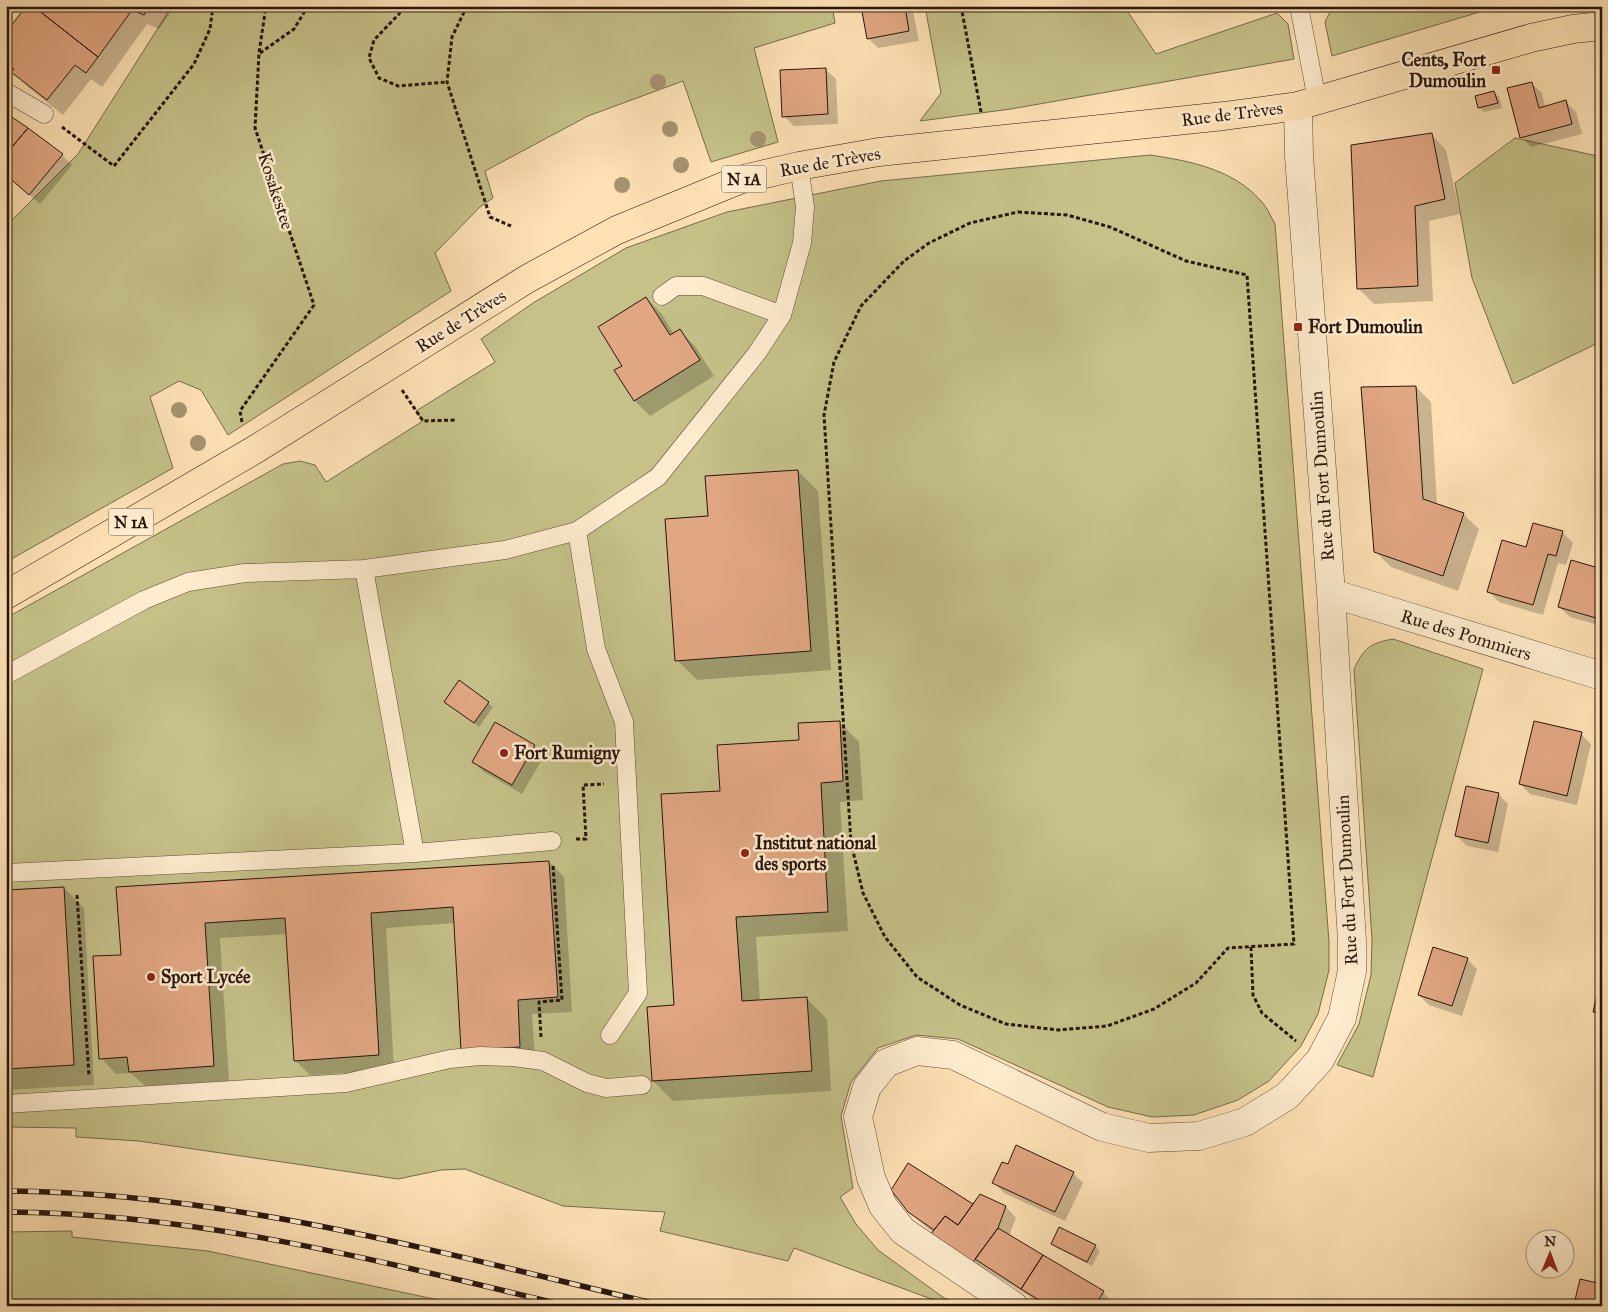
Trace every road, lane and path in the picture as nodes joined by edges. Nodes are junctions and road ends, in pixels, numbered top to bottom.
1 (213, 6) edge
2 (266, 6) edge
3 (308, 6) edge
4 (403, 6) edge
5 (467, 6) edge
6 (961, 6) edge
7 (1299, 6) edge
8 (1602, 26) edge
9 (259, 54) junction
10 (447, 82) junction
11 (6, 92) edge
12 (1308, 103) junction
13 (44, 114) joint
14 (986, 140) junction
15 (799, 166) junction
16 (511, 226) dead end
17 (662, 296) dead end
18 (782, 315) junction
19 (386, 367) junction
20 (455, 420) dead end
21 (256, 449) junction
22 (577, 531) junction
23 (364, 569) junction
24 (1331, 593) junction
25 (6, 595) edge
26 (6, 675) edge
27 (1602, 676) edge
28 (583, 785) dead end
29 (552, 841) junction
30 (415, 853) junction
31 (75, 870) junction
32 (6, 873) edge
33 (1251, 946) junction
34 (540, 1030) dead end
35 (610, 1035) dead end
36 (1320, 1060) junction
37 (642, 1085) dead end
38 (90, 1099) junction
39 (6, 1104) edge
40 (1014, 1306) edge

1 - 13 path
2 - 9 path, Kosakestee
3 - 9 path
4 - 10 path
5 - 10 path
6 - 14 path
7 - 12 lane
8 - 12 main road, Rue de Trèves / N 1A
9 - 21 path, Kosakestee
10 - 16 path
11 - 13 lane
12 - 14 main road, Rue de Trèves / N 1A
12 - 24 street, Rue du Fort Dumoulin
14 - 15 main road, Rue de Trèves / N 1A
15 - 18 lane
15 - 19 main road, Rue de Trèves / N 1A
17 - 18 lane
18 - 22 lane
19 - 20 path
19 - 21 main road, Rue de Trèves / N 1A
21 - 25 main road, Rue de Trèves / N 1A
22 - 23 lane
22 - 35 lane
23 - 26 lane
23 - 30 lane
24 - 27 street, Rue des Pommiers
24 - 36 street, Rue du Fort Dumoulin
28 - 29 path
29 - 30 lane
29 - 34 path
30 - 31 lane
31 - 32 lane
31 - 38 path
33 - 33 path
33 - 36 path
36 - 40 street, Rue du Fort Dumoulin
37 - 38 lane
38 - 39 lane

